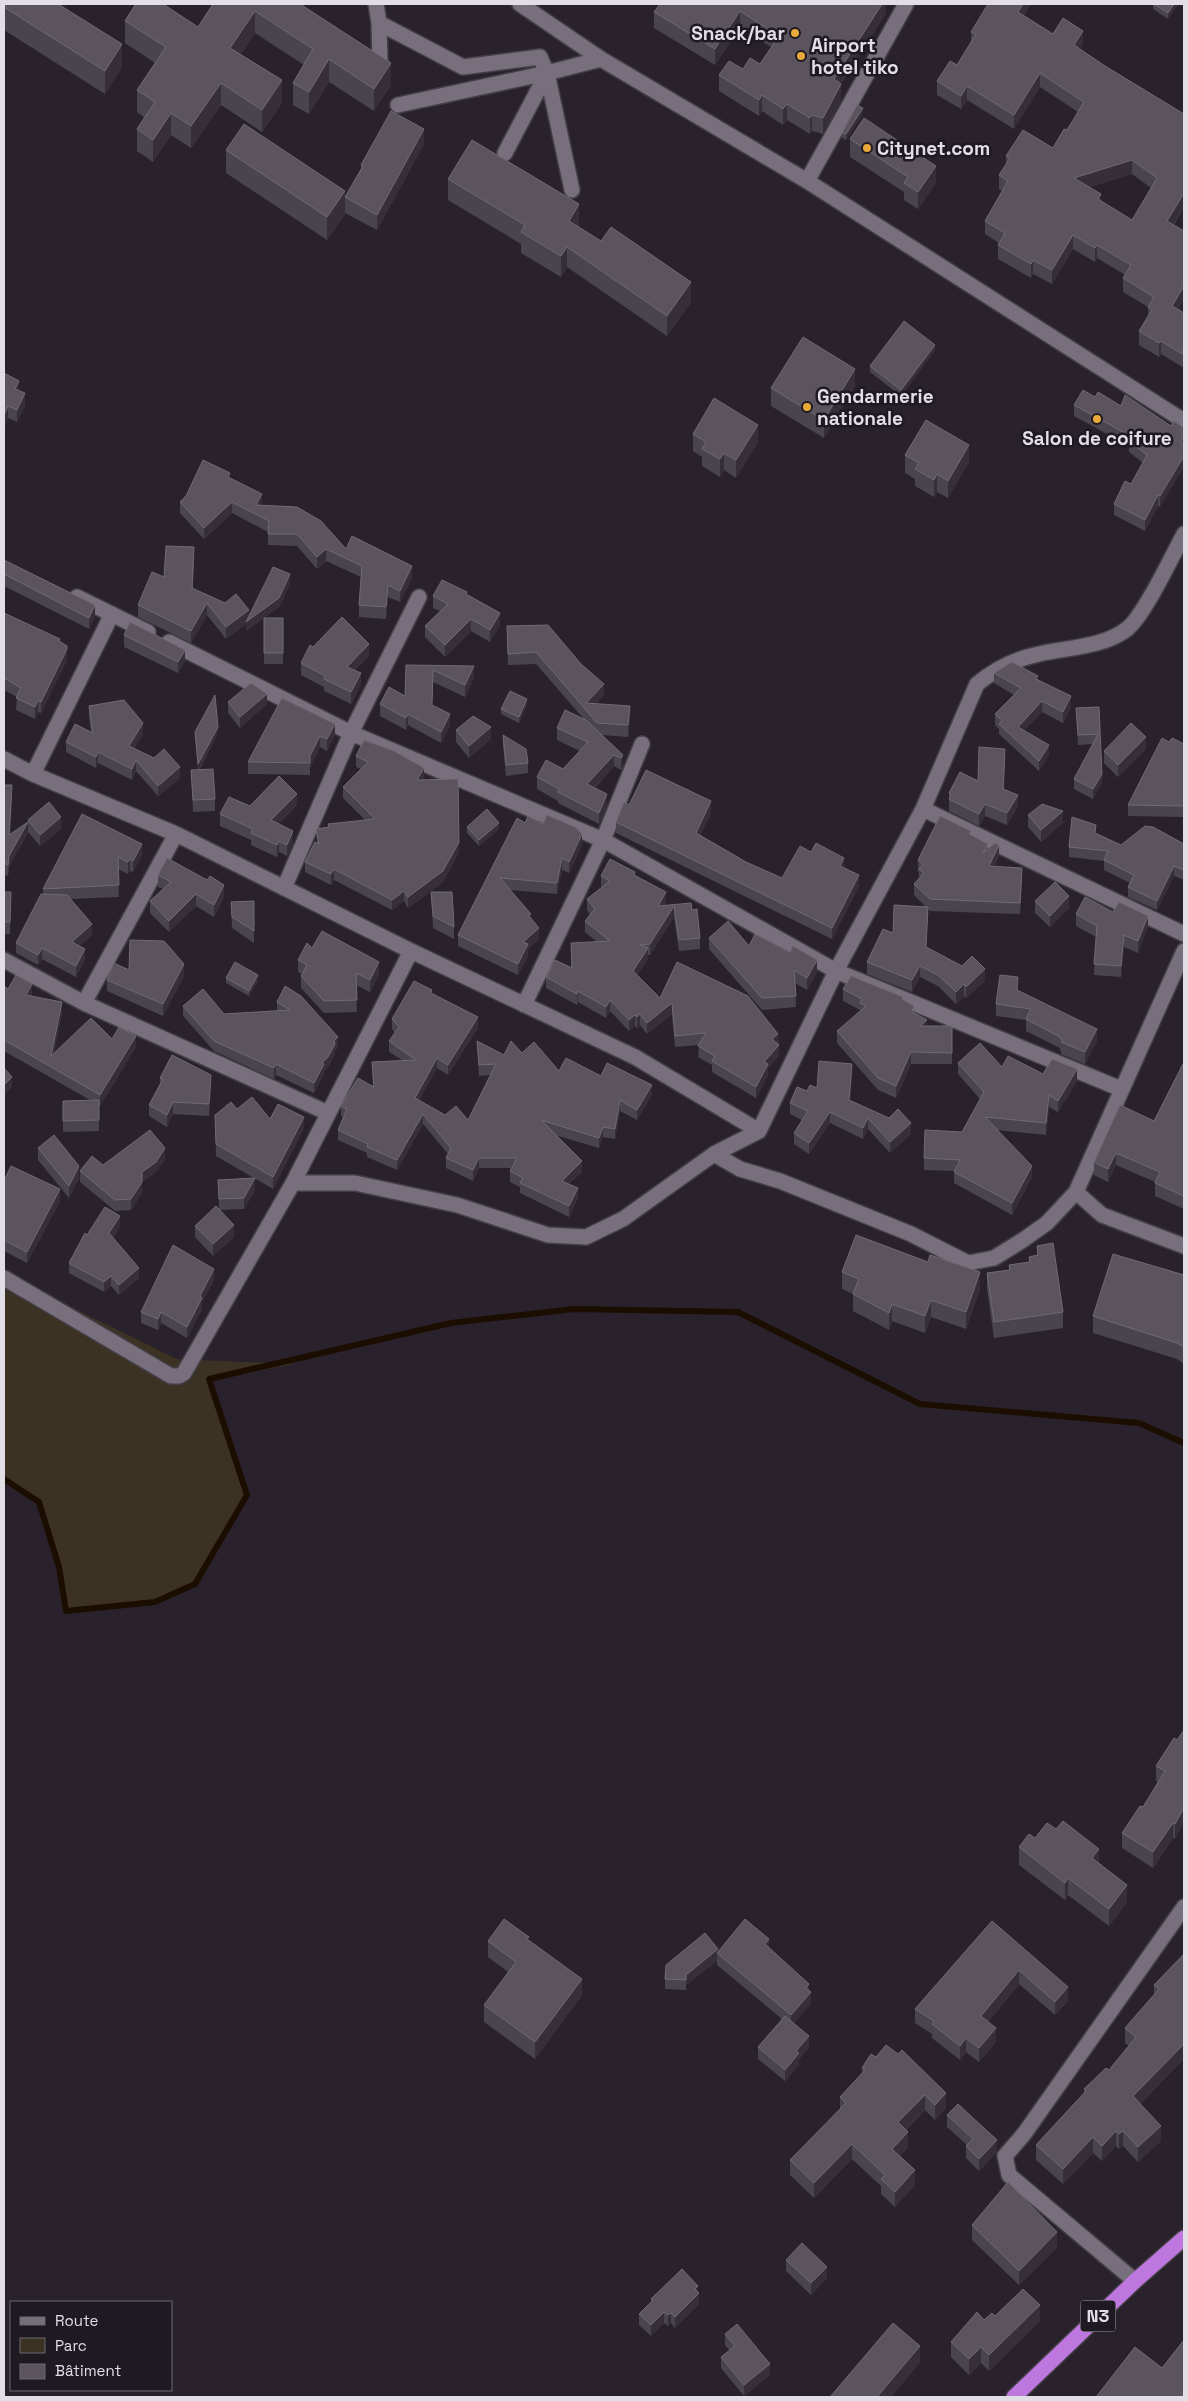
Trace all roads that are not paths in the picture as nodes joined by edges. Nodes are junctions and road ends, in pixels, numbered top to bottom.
1 (376, 4) edge
2 (520, 4) edge
3 (906, 4) edge
4 (379, 23) junction
5 (601, 59) junction
6 (380, 62) edge
7 (548, 73) junction
8 (398, 105) dead end
9 (505, 153) dead end
10 (807, 181) junction
11 (572, 190) dead end
12 (1184, 421) edge
13 (1184, 534) edge
14 (62, 590) edge
15 (419, 597) dead end
16 (112, 614) junction
17 (351, 733) junction
18 (642, 744) dead end
19 (4, 759) edge
20 (33, 774) junction
21 (923, 809) junction
22 (176, 834) junction
23 (603, 840) junction
24 (284, 888) junction
25 (1184, 934) edge
26 (411, 951) junction
27 (1184, 951) edge
28 (4, 960) edge
29 (836, 971) junction
30 (84, 1003) junction
31 (524, 1005) junction
32 (1121, 1089) junction
33 (328, 1113) junction
34 (760, 1130) junction
35 (714, 1154) junction
36 (293, 1183) junction
37 (1076, 1192) junction
38 (1184, 1246) edge
39 (4, 1278) edge
40 (1184, 1906) edge
41 (1184, 2238) edge
42 (1135, 2281) junction
43 (1014, 2397) edge

1 - 4 street
2 - 5 street
3 - 10 street
4 - 6 street
4 - 7 street
5 - 7 street
5 - 10 street
7 - 8 street
7 - 9 street
7 - 11 street
10 - 12 street
13 - 21 street
14 - 16 street
15 - 17 street
16 - 17 street
16 - 20 street
17 - 23 street
17 - 24 street
18 - 23 street
19 - 20 street
20 - 22 street
21 - 25 street
21 - 29 street
22 - 24 street
22 - 30 street
23 - 29 street
23 - 31 street
24 - 26 street
26 - 31 street
26 - 33 street
27 - 32 street
28 - 30 street
29 - 32 street
29 - 34 street
30 - 33 street
31 - 34 street
32 - 37 street
33 - 36 street
34 - 35 street
35 - 36 street
35 - 37 street
36 - 39 street
37 - 38 street
40 - 42 street
41 - 42 highway, N3
42 - 43 highway, N3

